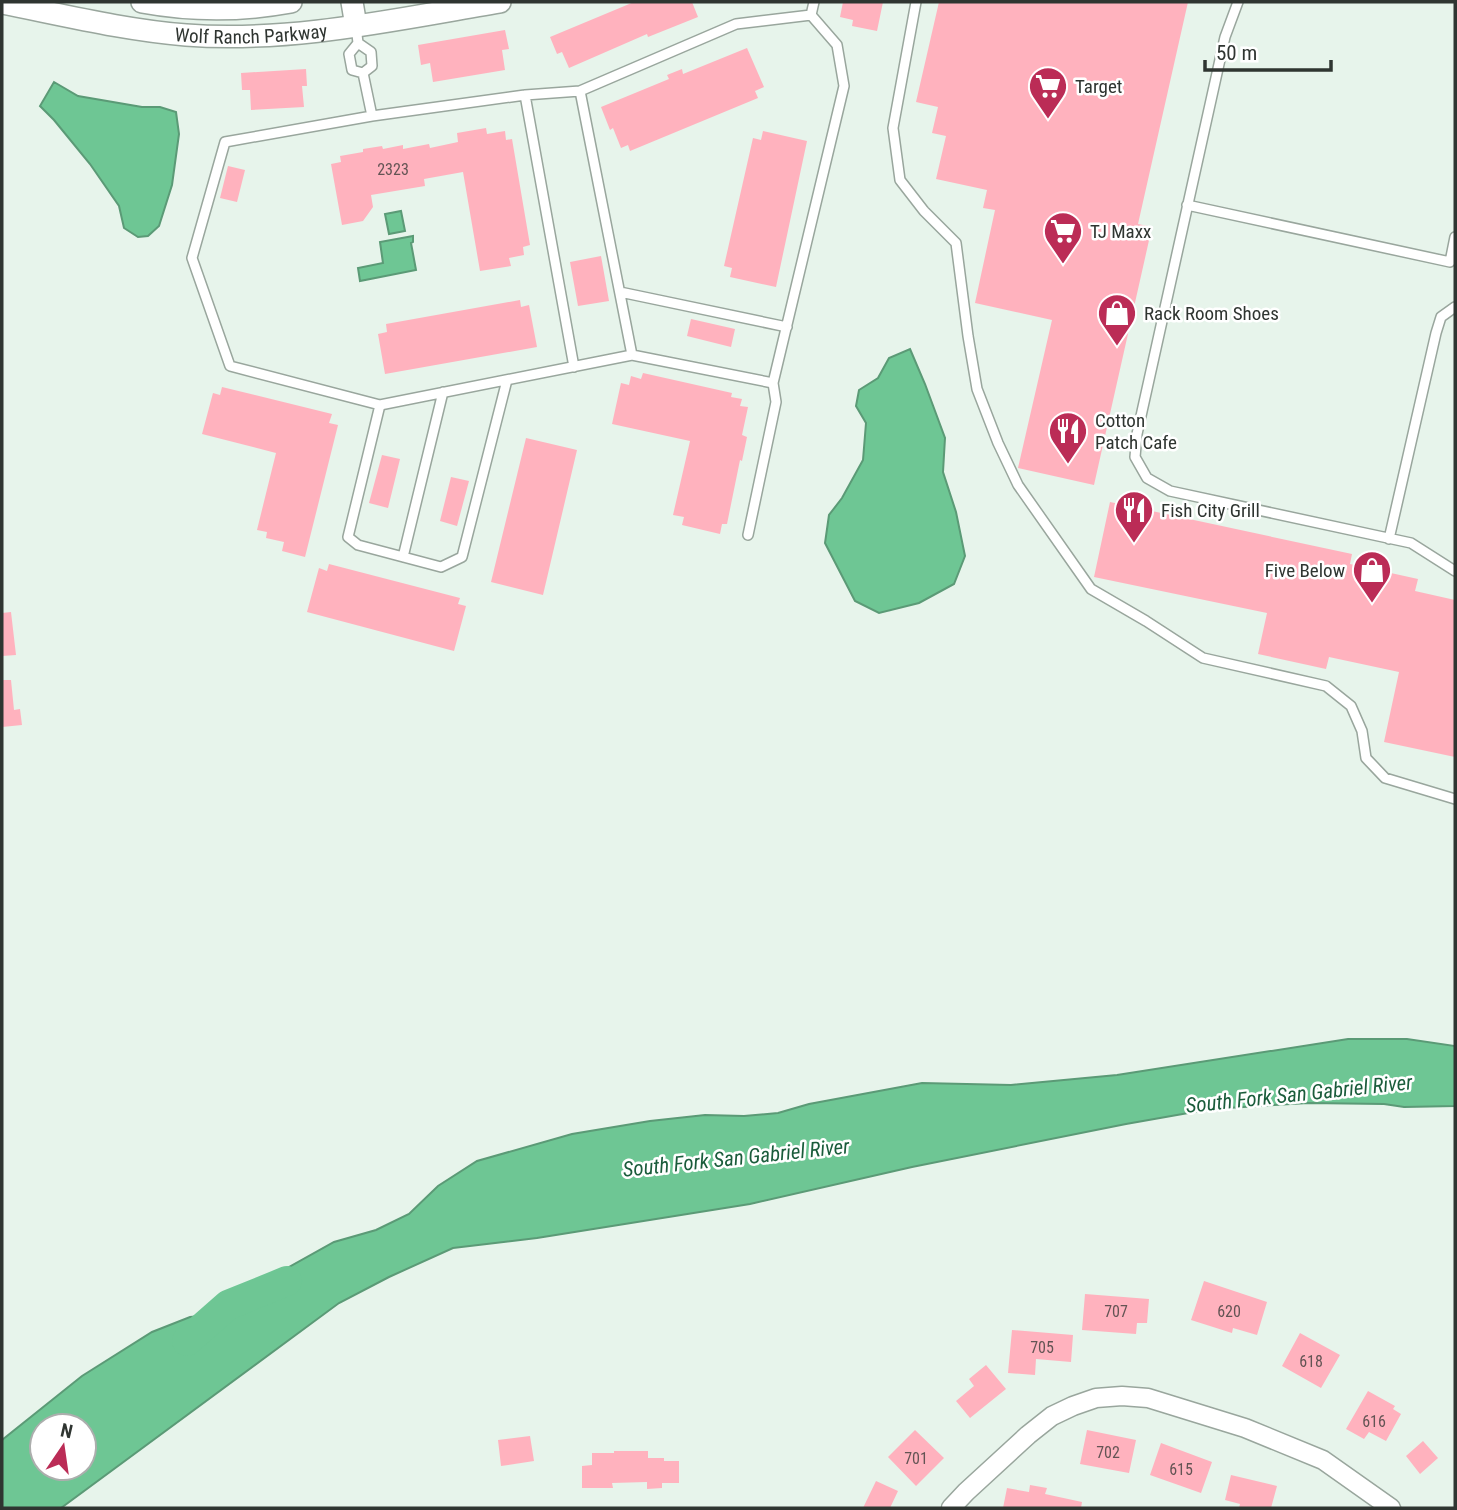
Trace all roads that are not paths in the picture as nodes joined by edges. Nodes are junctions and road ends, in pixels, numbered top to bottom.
1 (142, 2) edge
2 (291, 2) edge
3 (352, 2) edge
4 (500, 2) edge
5 (814, 2) edge
6 (916, 2) edge
7 (1238, 2) edge
8 (2, 3) edge
9 (811, 15) junction
10 (357, 35) junction
11 (363, 73) junction
12 (580, 92) junction
13 (525, 95) junction
14 (372, 116) junction
15 (1187, 205) junction
16 (1455, 237) edge
17 (620, 292) junction
18 (1455, 307) edge
19 (787, 327) junction
20 (632, 355) junction
21 (574, 367) junction
22 (507, 380) junction
23 (773, 383) junction
24 (443, 392) junction
25 (380, 405) junction
26 (748, 535) dead end
27 (1389, 539) junction
28 (402, 557) junction
29 (1455, 571) edge
30 (1455, 799) edge
31 (951, 1508) edge
32 (1391, 1508) edge

1 - 2 street, Wolf Ranch Parkway
3 - 10 street
4 - 10 street, Wolf Ranch Parkway
5 - 9 lane
6 - 30 lane
7 - 15 lane
8 - 10 street, Wolf Ranch Parkway
9 - 12 lane
9 - 19 lane
10 - 11 lane
10 - 11 lane
11 - 14 lane
12 - 13 lane
12 - 17 lane
13 - 14 lane
13 - 21 lane
14 - 25 lane
15 - 16 lane
15 - 27 lane
17 - 19 lane
17 - 20 lane
18 - 27 lane
19 - 23 lane
20 - 21 lane
20 - 23 lane
21 - 22 lane
22 - 24 lane
22 - 28 lane
23 - 26 lane
24 - 25 lane
24 - 28 lane
25 - 28 lane
27 - 29 lane
31 - 32 street

